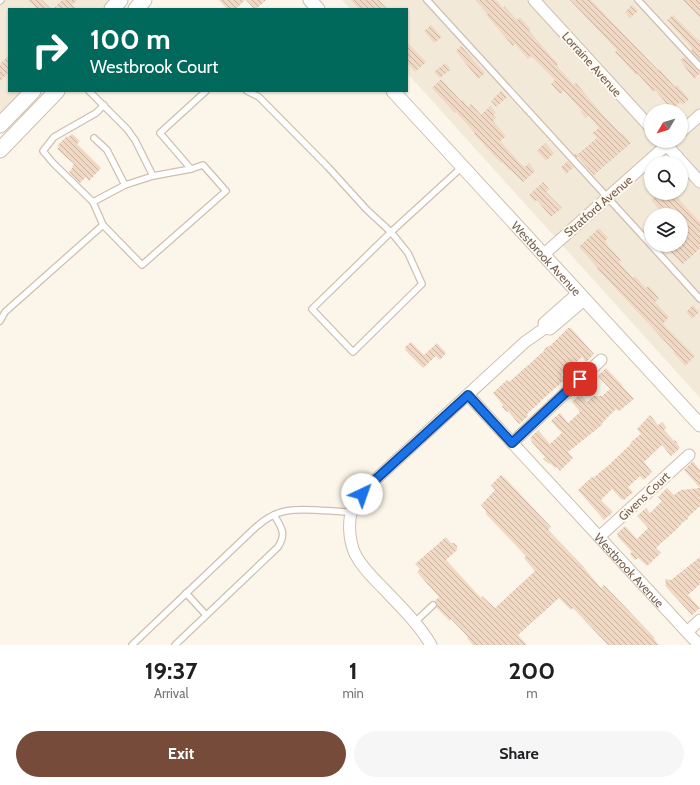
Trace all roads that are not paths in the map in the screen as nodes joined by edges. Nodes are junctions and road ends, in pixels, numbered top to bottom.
1 (120, 0) edge
2 (144, 0) edge
3 (310, 0) edge
4 (427, 0) edge
5 (534, 0) edge
6 (638, 0) edge
7 (113, 8) edge
8 (137, 8) edge
9 (317, 8) edge
10 (700, 67) edge
11 (32, 92) edge
12 (56, 92) edge
13 (90, 92) edge
14 (205, 92) edge
15 (250, 92) edge
16 (394, 92) edge
17 (104, 105) junction
18 (700, 115) edge
19 (644, 120) edge
20 (0, 125) edge
21 (688, 126) edge
22 (94, 138) dead end
23 (661, 148) edge
24 (672, 148) edge
25 (0, 150) edge
26 (462, 167) junction
27 (191, 169) junction
28 (153, 176) junction
29 (700, 182) edge
30 (125, 185) junction
31 (608, 198) junction
32 (93, 202) junction
33 (103, 225) junction
34 (391, 232) junction
35 (644, 237) edge
36 (657, 252) edge
37 (543, 255) junction
38 (581, 296) junction
39 (700, 299) edge
40 (0, 321) edge
41 (601, 360) dead end
42 (468, 395) junction
43 (700, 425) edge
44 (512, 443) junction
45 (689, 455) dead end
46 (352, 512) junction
47 (274, 515) junction
48 (599, 537) junction
49 (186, 593) junction
50 (433, 606) dead end
51 (206, 615) junction
52 (700, 620) edge
53 (415, 622) junction
54 (687, 632) junction
55 (132, 645) edge
56 (175, 645) edge
57 (432, 645) edge
58 (699, 645) edge

1 - 7 main road
2 - 8 main road
3 - 9 street
4 - 31 lane
5 - 19 street, Lorraine Avenue
6 - 10 lane
11 - 20 main road
12 - 25 main road
13 - 17 lane
14 - 27 lane
15 - 34 lane
16 - 26 street, Westbrook Avenue
17 - 28 lane
17 - 32 lane
18 - 21 street
22 - 30 lane
23 - 31 street, Stratford Avenue
24 - 29 street
26 - 34 lane
26 - 37 street, Westbrook Avenue
27 - 28 lane
27 - 33 lane
28 - 30 lane
30 - 32 lane
31 - 35 lane
31 - 37 street, Stratford Avenue
32 - 33 lane
33 - 40 lane
34 - 34 lane
36 - 39 lane
37 - 38 street, Westbrook Avenue
38 - 42 street
38 - 43 street, Westbrook Avenue
41 - 44 street
42 - 44 street, Westbrook Avenue
42 - 46 street
44 - 48 street, Westbrook Avenue
45 - 48 street, Givens Court
46 - 47 lane
46 - 53 street
47 - 49 lane
47 - 51 lane
48 - 54 street, Westbrook Avenue
49 - 51 lane
49 - 55 lane
50 - 53 lane
51 - 56 lane
52 - 54 street
53 - 57 street
54 - 58 street, Westbrook Avenue

